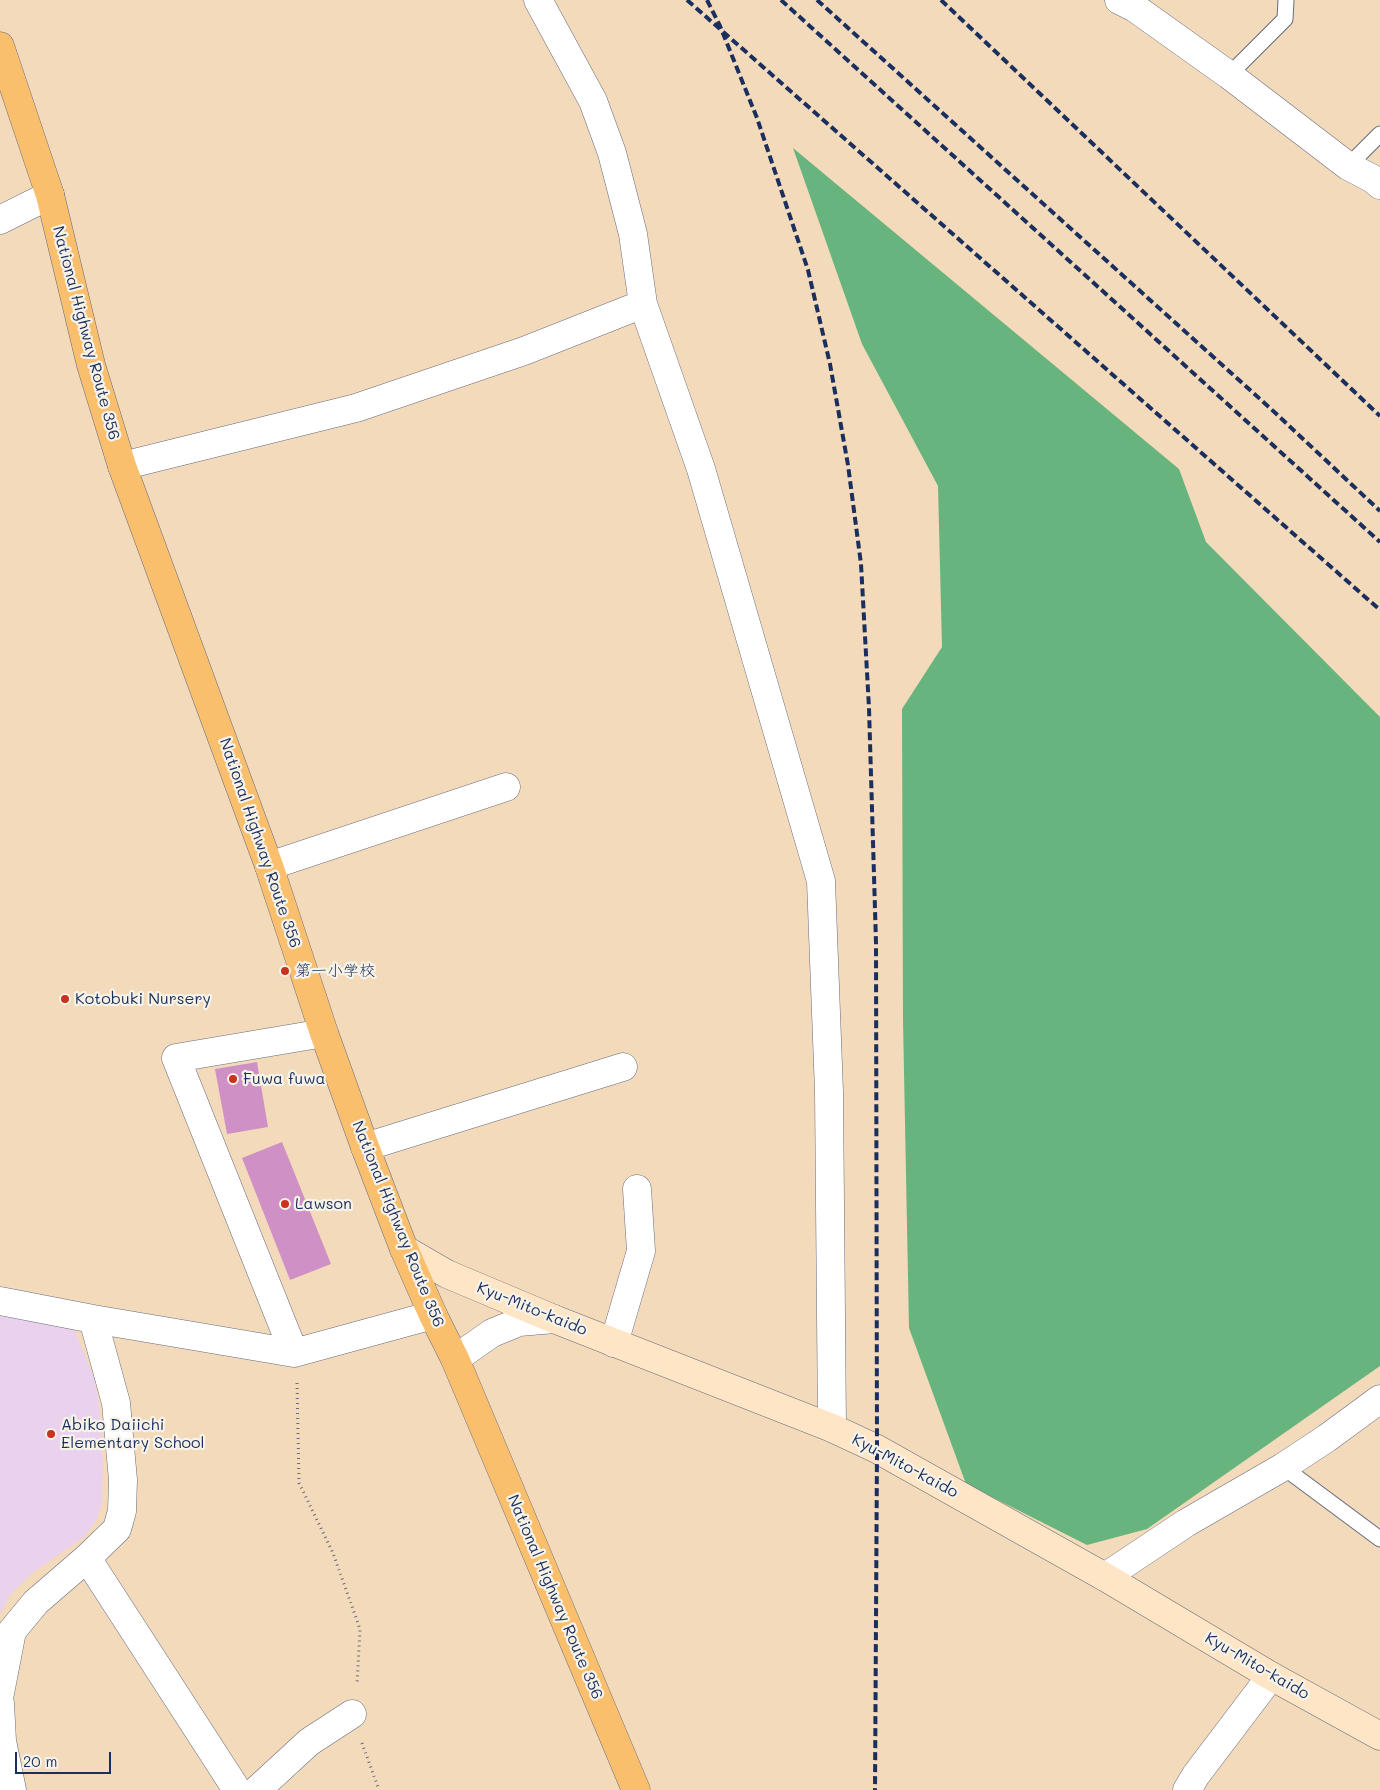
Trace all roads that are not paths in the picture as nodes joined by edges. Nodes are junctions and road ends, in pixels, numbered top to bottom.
1 (538, 0) edge
2 (1286, 0) edge
3 (1130, 3) edge
4 (0, 46) edge
5 (1228, 75) junction
6 (1380, 134) edge
7 (1348, 166) junction
8 (1380, 185) edge
9 (50, 195) junction
10 (0, 220) edge
11 (643, 304) junction
12 (122, 466) junction
13 (506, 787) dead end
14 (269, 866) junction
15 (324, 1033) junction
16 (623, 1067) dead end
17 (364, 1148) junction
18 (637, 1189) dead end
19 (404, 1249) junction
20 (0, 1301) edge
21 (433, 1315) junction
22 (93, 1319) junction
23 (554, 1319) junction
24 (614, 1343) junction
25 (294, 1353) junction
26 (455, 1359) junction
27 (1380, 1400) edge
28 (832, 1428) junction
29 (1283, 1467) junction
30 (1380, 1540) edge
31 (87, 1558) junction
32 (1106, 1577) junction
33 (1271, 1676) junction
34 (0, 1693) edge
35 (0, 1703) edge
36 (352, 1714) road end
37 (1380, 1736) edge
38 (12, 1790) edge
39 (237, 1790) edge
40 (257, 1790) edge
41 (636, 1790) edge
42 (1187, 1790) edge

1 - 11 street
2 - 5 lane
3 - 5 street
4 - 9 highway, National Highway Route 356
5 - 7 street
6 - 7 lane
7 - 8 street
9 - 10 street
9 - 12 highway, National Highway Route 356
11 - 12 street
11 - 28 street
12 - 14 highway, National Highway Route 356
13 - 14 street
14 - 15 highway, National Highway Route 356
15 - 17 highway, National Highway Route 356
15 - 25 street
16 - 17 street
17 - 19 highway, National Highway Route 356
18 - 24 street
19 - 21 highway, National Highway Route 356
19 - 23 street, Kyu-Mito-kaido
20 - 22 street
21 - 25 street
21 - 26 highway, National Highway Route 356
22 - 25 street
22 - 31 street
23 - 24 street, Kyu-Mito-kaido
23 - 26 street
24 - 28 street, Kyu-Mito-kaido
26 - 41 highway, National Highway Route 356
27 - 29 street
28 - 32 street, Kyu-Mito-kaido
29 - 30 lane
29 - 32 street
31 - 34 street
31 - 39 street
32 - 33 street, Kyu-Mito-kaido
33 - 37 street, Kyu-Mito-kaido
33 - 42 street
35 - 38 street
36 - 40 street

